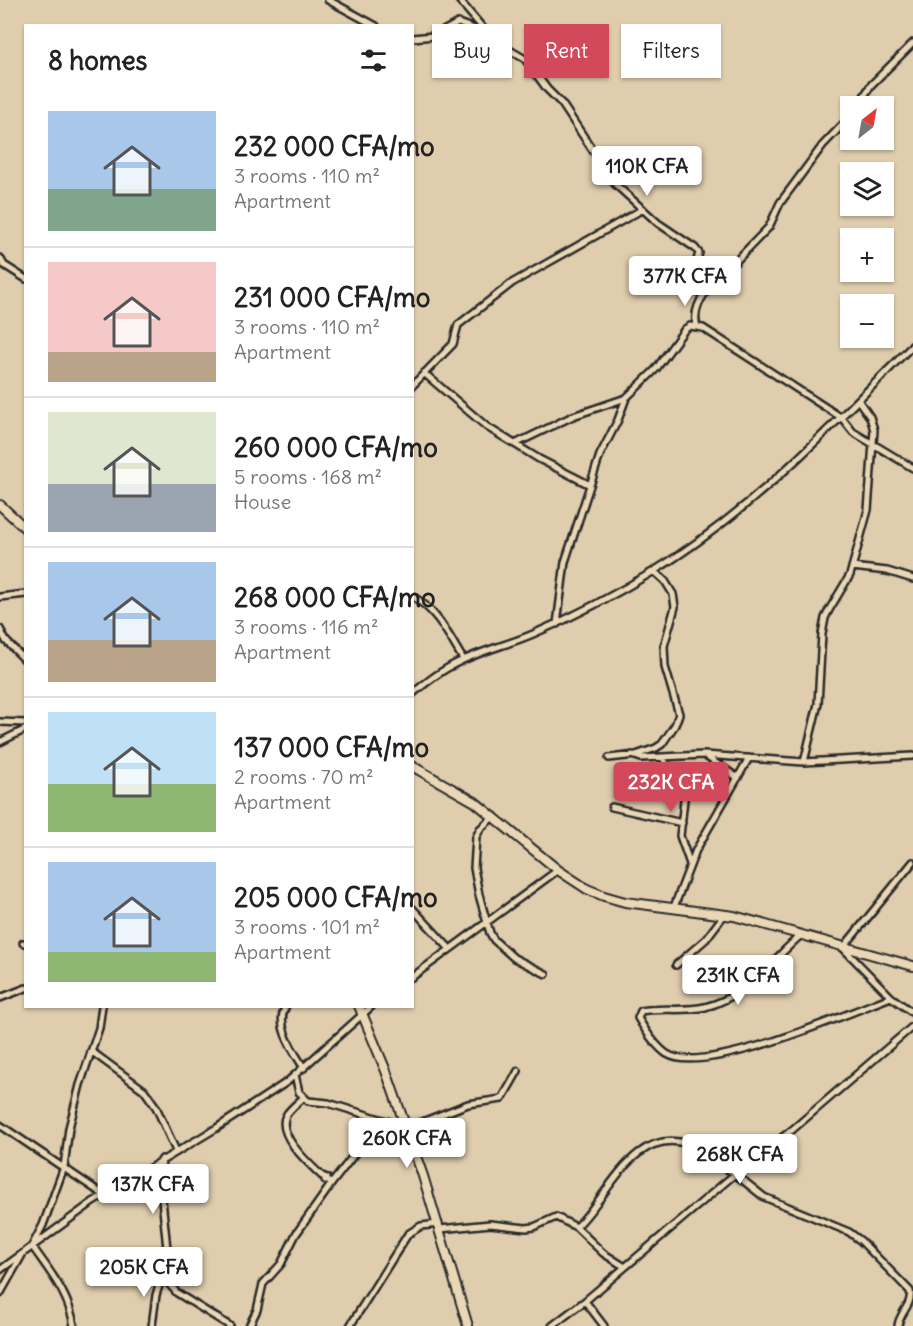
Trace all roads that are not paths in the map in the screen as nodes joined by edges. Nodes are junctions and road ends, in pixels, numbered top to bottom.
1 (328, 0) edge
2 (459, 0) edge
3 (370, 23) edge
4 (479, 24) edge
5 (432, 36) edge
6 (414, 38) edge
7 (913, 43) edge
8 (512, 51) edge
9 (864, 96) edge
10 (840, 127) edge
11 (643, 209) junction
12 (0, 258) edge
13 (24, 278) edge
14 (705, 293) junction
15 (697, 326) junction
16 (913, 345) edge
17 (424, 373) junction
18 (414, 384) edge
19 (626, 398) junction
20 (858, 400) junction
21 (842, 418) junction
22 (872, 443) junction
23 (515, 444) junction
24 (913, 468) edge
25 (590, 485) junction
26 (0, 505) edge
27 (24, 527) edge
28 (852, 567) junction
29 (654, 571) junction
30 (913, 579) edge
31 (24, 594) edge
32 (0, 597) edge
33 (414, 597) edge
34 (557, 624) junction
35 (0, 628) edge
36 (24, 659) edge
37 (463, 659) junction
38 (414, 692) edge
39 (0, 722) edge
40 (24, 723) edge
41 (24, 730) edge
42 (0, 742) edge
43 (632, 755) junction
44 (704, 755) junction
45 (913, 756) edge
46 (609, 758) dead end
47 (663, 758) junction
48 (749, 758) junction
49 (804, 762) junction
50 (414, 767) edge
51 (738, 778) junction
52 (612, 807) dead end
53 (494, 816) junction
54 (682, 823) junction
55 (913, 862) edge
56 (690, 865) junction
57 (558, 870) junction
58 (674, 907) junction
59 (414, 910) edge
60 (724, 915) junction
61 (488, 922) junction
62 (801, 934) junction
63 (843, 948) junction
64 (450, 949) junction
65 (676, 965) dead end
66 (913, 966) edge
67 (546, 974) dead end
68 (414, 976) edge
69 (24, 989) edge
70 (891, 997) junction
71 (0, 998) edge
72 (102, 1008) edge
73 (285, 1008) edge
74 (361, 1010) edge
75 (913, 1013) edge
76 (913, 1026) edge
77 (92, 1051) junction
78 (304, 1068) junction
79 (518, 1071) dead end
80 (295, 1076) junction
81 (304, 1097) junction
82 (393, 1123) junction
83 (0, 1125) edge
84 (405, 1125) junction
85 (177, 1151) junction
86 (162, 1159) junction
87 (64, 1167) junction
88 (735, 1174) junction
89 (332, 1183) junction
90 (104, 1195) junction
91 (440, 1226) junction
92 (576, 1227) junction
93 (32, 1246) junction
94 (25, 1251) junction
95 (625, 1267) junction
96 (0, 1270) edge
97 (163, 1277) junction
98 (0, 1294) edge
99 (585, 1301) junction
100 (74, 1326) edge
101 (152, 1326) edge
102 (230, 1326) edge
103 (249, 1326) edge
104 (350, 1326) edge
105 (468, 1326) edge
106 (552, 1326) edge
107 (604, 1326) edge
108 (898, 1326) edge

1 - 3 street
2 - 4 street
5 - 6 street
7 - 9 street
8 - 11 street
10 - 14 street
11 - 14 street
11 - 17 street
12 - 13 street
14 - 15 street
15 - 19 street
15 - 21 street
16 - 20 street
17 - 18 street
17 - 23 street
19 - 23 street
19 - 25 street
20 - 21 street
20 - 22 street
21 - 22 street
21 - 29 street
22 - 24 street
22 - 28 street
23 - 25 street
25 - 34 street
26 - 27 main road
28 - 30 street
28 - 49 street
29 - 34 street
29 - 43 street
31 - 32 street
33 - 37 street
34 - 37 street
35 - 36 street
37 - 38 street
39 - 40 street
41 - 42 street
43 - 46 street
43 - 47 street
44 - 47 street
44 - 48 street
44 - 51 street
45 - 49 street
47 - 54 street
48 - 49 street
48 - 51 street
50 - 53 main road
51 - 56 street
52 - 54 street
53 - 57 main road
53 - 61 street
54 - 56 street
55 - 63 street
56 - 58 street
57 - 58 main road
57 - 61 street
58 - 60 main road
59 - 64 street
60 - 62 main road
60 - 65 street
61 - 64 street
61 - 67 street
62 - 63 main road
62 - 70 street
63 - 66 main road
63 - 70 street
64 - 68 street
69 - 71 street
70 - 75 street
72 - 77 street
73 - 78 street
74 - 78 street
74 - 84 main road
76 - 88 street
77 - 85 street
77 - 87 street
78 - 80 street
79 - 84 street
80 - 81 street
80 - 85 street
81 - 82 street
81 - 89 street
82 - 84 street
82 - 89 street
83 - 87 street
84 - 91 main road
85 - 86 street
86 - 90 street
86 - 97 street
87 - 90 street
87 - 93 street
88 - 92 street
88 - 95 street
88 - 108 street
89 - 103 street
90 - 93 street
91 - 92 street
91 - 104 street
91 - 105 main road
92 - 95 street
93 - 94 street
93 - 100 street
94 - 96 street
94 - 98 street
95 - 99 street
97 - 101 street
97 - 102 street
99 - 106 street
99 - 107 street

